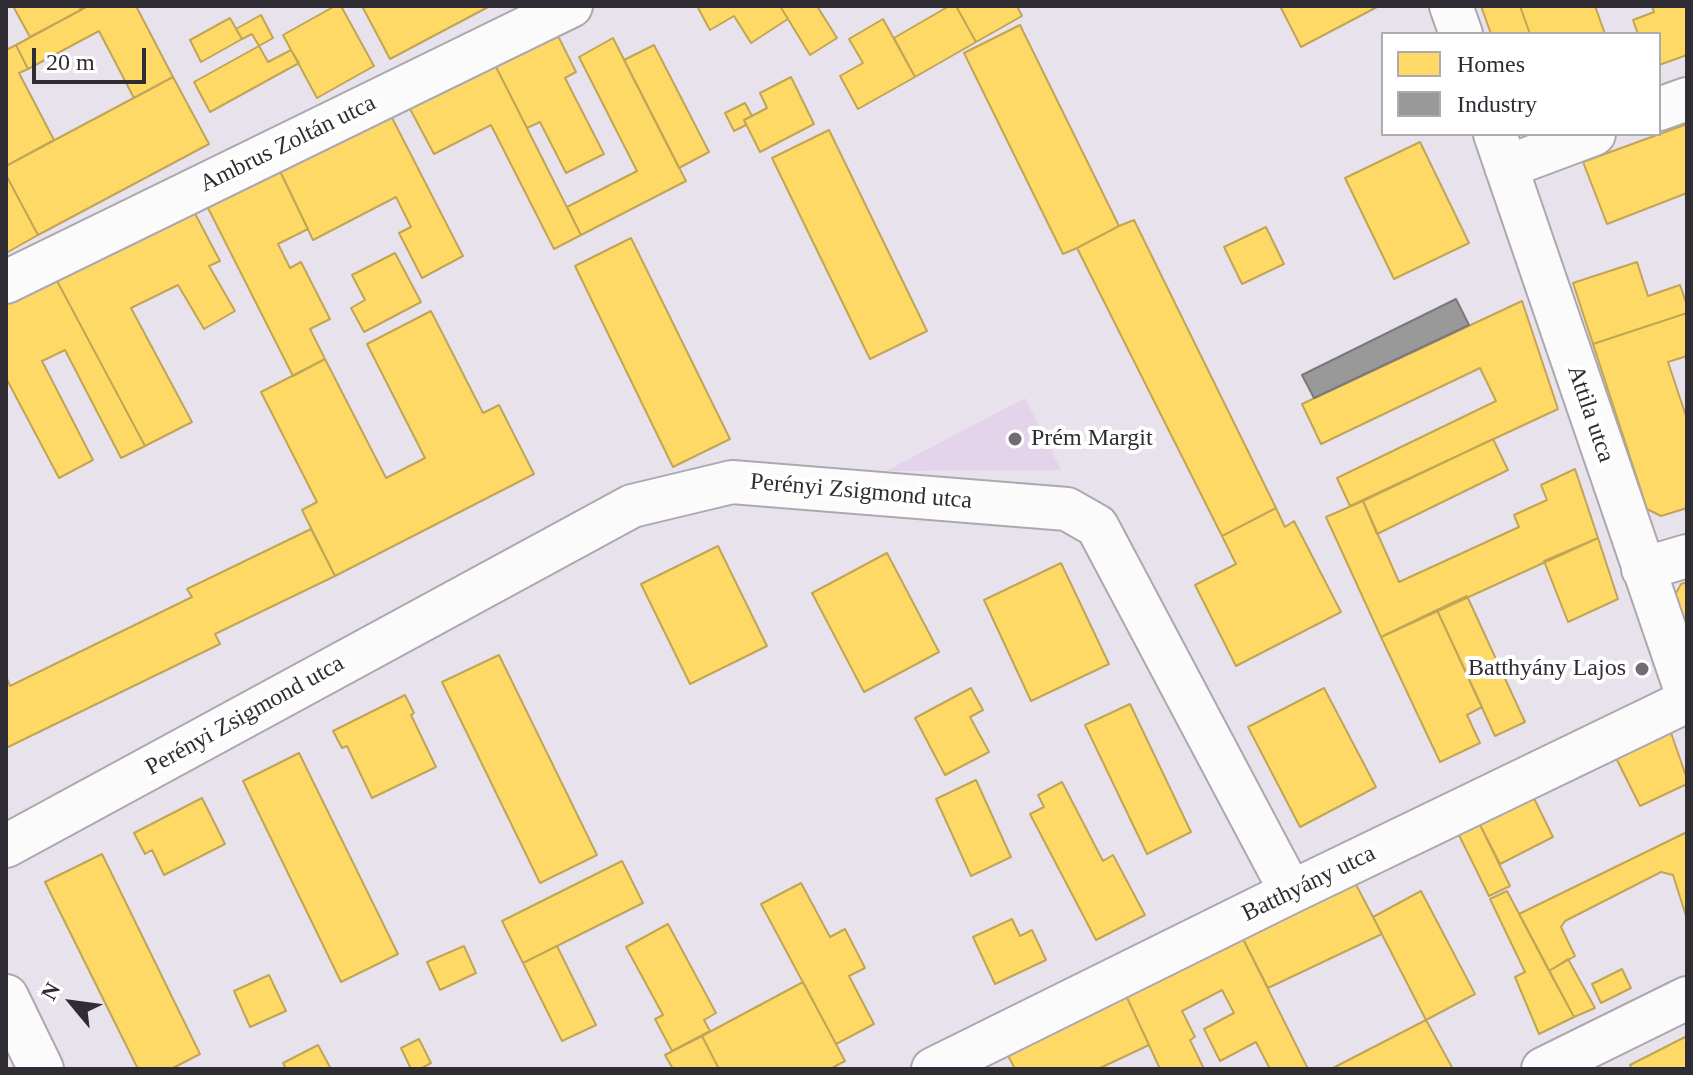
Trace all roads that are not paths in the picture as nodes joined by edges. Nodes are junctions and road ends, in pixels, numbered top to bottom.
1 (571, 6) edge
2 (1451, 6) edge
3 (1460, 32) edge
4 (1687, 99) edge
5 (1661, 108) edge
6 (1582, 136) edge
7 (1500, 150) edge
8 (6, 282) edge
9 (1687, 556) edge
10 (1643, 569) junction
11 (1687, 694) edge
12 (1687, 701) edge
13 (6, 846) edge
14 (1291, 892) junction
15 (6, 997) edge
16 (1687, 998) edge
17 (41, 1069) edge
18 (933, 1069) edge
19 (1543, 1069) edge

1 - 8 street, Ambrus Zoltán utca
2 - 3 street
4 - 5 street
6 - 7 street
7 - 10 street, Attila utca
9 - 10 street
10 - 11 street, Attila utca
12 - 14 street, Batthyány utca
13 - 14 street, Perényi Zsigmond utca
14 - 18 street, Batthyány utca
15 - 17 street
16 - 19 street

